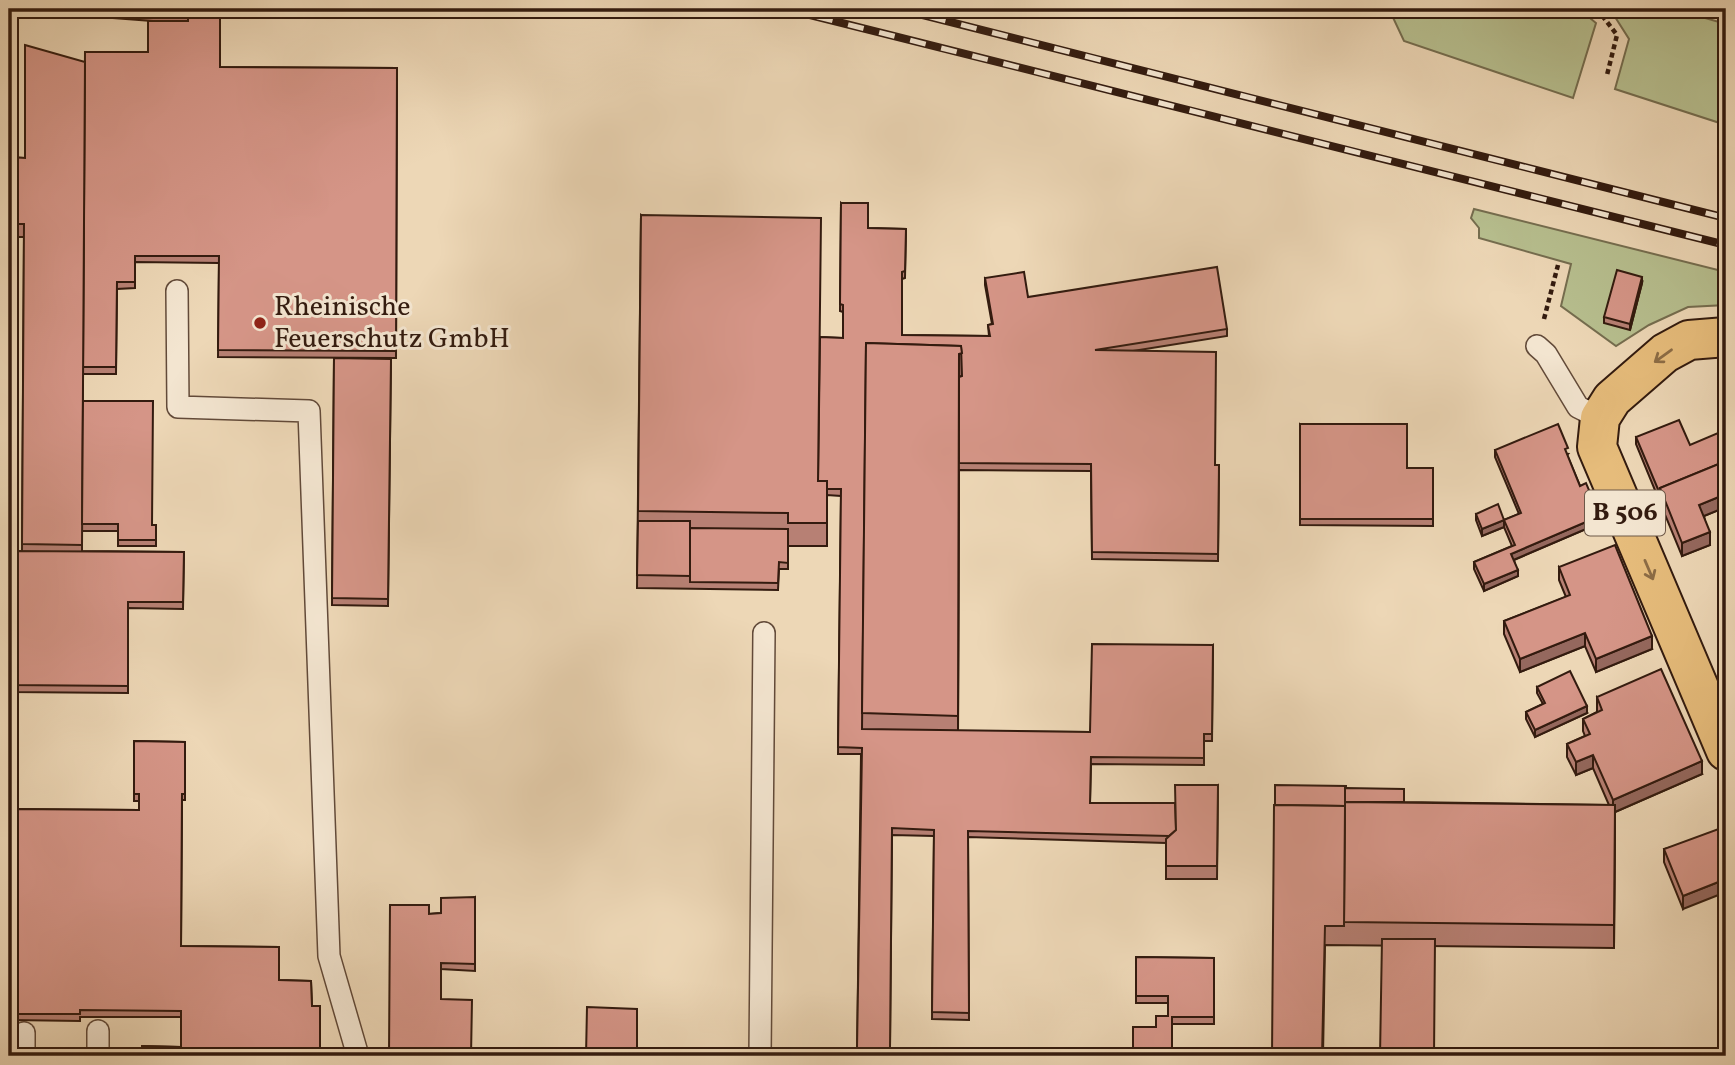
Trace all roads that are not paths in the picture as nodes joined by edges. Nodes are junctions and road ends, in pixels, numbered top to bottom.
1 (177, 291) dead end
2 (1726, 337) edge
3 (1537, 346) dead end
4 (1600, 418) junction
5 (764, 633) dead end
6 (1726, 751) edge
7 (98, 1031) dead end
8 (24, 1033) dead end
9 (24, 1056) edge
10 (98, 1056) edge
11 (358, 1056) edge
12 (760, 1056) edge

1 - 11 lane
2 -> 4 main road
3 - 4 lane
4 -> 6 main road, B 506
5 - 12 lane
7 - 10 lane
8 - 9 lane

